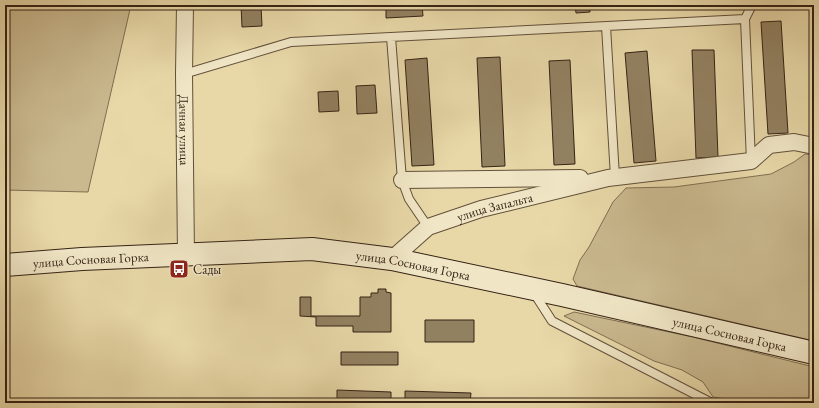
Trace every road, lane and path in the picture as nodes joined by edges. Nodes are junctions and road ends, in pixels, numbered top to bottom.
1 (185, 5) edge
2 (752, 5) edge
3 (745, 19) junction
4 (606, 26) junction
5 (391, 37) junction
6 (184, 74) junction
7 (814, 146) edge
8 (751, 161) junction
9 (612, 178) junction
10 (402, 180) junction
11 (428, 227) junction
12 (186, 255) junction
13 (392, 259) junction
14 (5, 265) edge
15 (532, 289) junction
16 (814, 353) edge
17 (712, 403) edge

1 - 6 street, Дачная улица
2 - 3 lane
3 - 4 lane
3 - 8 lane
4 - 5 lane
4 - 9 lane
5 - 6 lane
5 - 10 lane
6 - 12 street, Дачная улица
7 - 8 street
8 - 9 street, улица Запальта
9 - 10 street, улица Запальта
9 - 11 street, улица Запальта
10 - 11 lane
11 - 13 street, улица Запальта
12 - 13 main road, улица Сосновая Горка
12 - 14 main road, улица Сосновая Горка
13 - 15 main road, улица Сосновая Горка
15 - 16 main road, улица Сосновая Горка
15 - 17 lane

